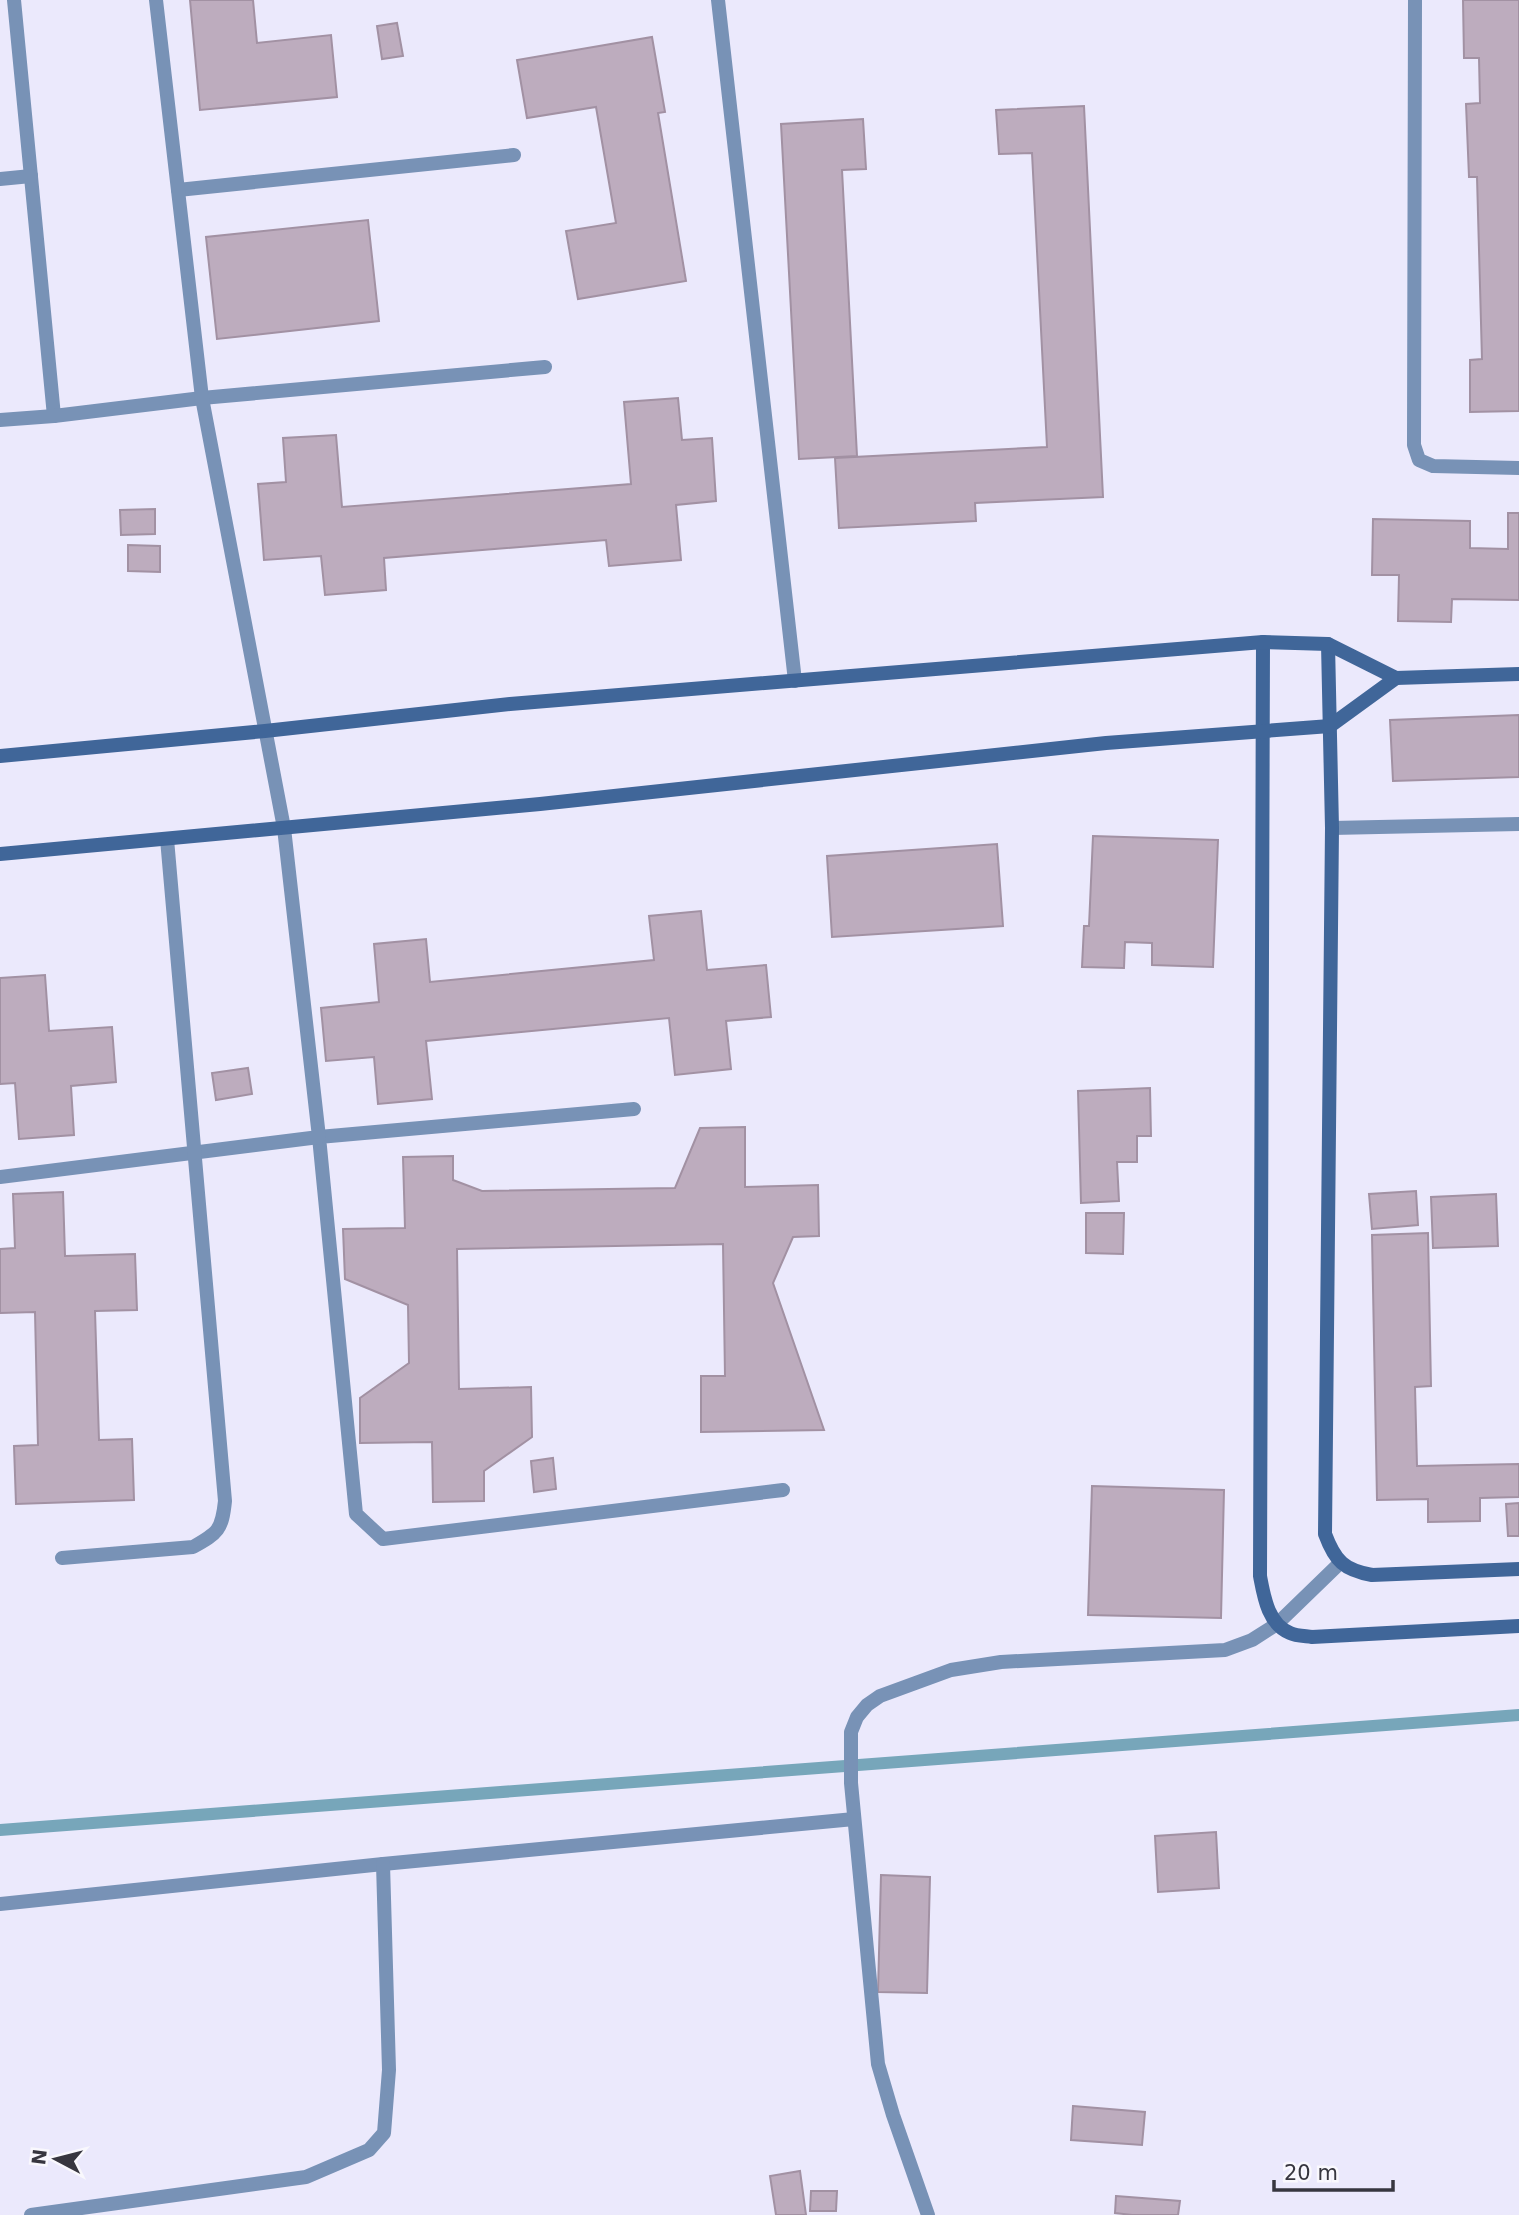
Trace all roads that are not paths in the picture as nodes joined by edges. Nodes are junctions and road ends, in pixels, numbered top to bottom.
1 (13, 0) edge
2 (156, 0) edge
3 (718, 0) edge
4 (1415, 0) edge
5 (514, 155) dead end
6 (31, 176) junction
7 (0, 179) edge
8 (178, 190) junction
9 (545, 368) dead end
10 (202, 398) junction
11 (54, 416) junction
12 (0, 420) edge
13 (1519, 468) edge
14 (1263, 642) junction
15 (1328, 644) junction
16 (1519, 674) edge
17 (1396, 678) junction
18 (796, 681) junction
19 (1330, 726) junction
20 (265, 731) junction
21 (1264, 731) junction
22 (0, 757) edge
23 (1519, 824) edge
24 (284, 828) junction
25 (1332, 828) junction
26 (167, 839) junction
27 (0, 854) edge
28 (634, 1109) dead end
29 (319, 1138) junction
30 (195, 1154) junction
31 (0, 1177) edge
32 (783, 1490) dead end
33 (62, 1558) dead end
34 (1341, 1562) junction
35 (1519, 1569) edge
36 (1277, 1624) junction
37 (1519, 1626) edge
38 (854, 1819) junction
39 (383, 1864) junction
40 (0, 1904) edge
41 (31, 2215) edge
42 (928, 2215) edge

1 - 6 street
2 - 8 street
3 - 18 street
4 - 13 street
5 - 8 street
6 - 7 street
6 - 11 street
8 - 10 street
9 - 10 street
10 - 11 street
10 - 20 street
11 - 12 street
14 - 15 street
14 - 18 street
14 - 21 street
15 - 17 street
15 - 19 street
16 - 17 street
17 - 19 street
18 - 20 street
19 - 21 street
19 - 25 street
20 - 22 street
20 - 24 street
21 - 24 street
21 - 36 street
23 - 25 street
24 - 26 street
24 - 29 street
25 - 34 street
26 - 27 street
26 - 30 street
28 - 29 street
29 - 30 street
29 - 32 street
30 - 31 street
30 - 33 street
34 - 35 street
34 - 36 street
36 - 37 street
36 - 38 street
38 - 39 street
38 - 42 street
39 - 40 street
39 - 41 street

